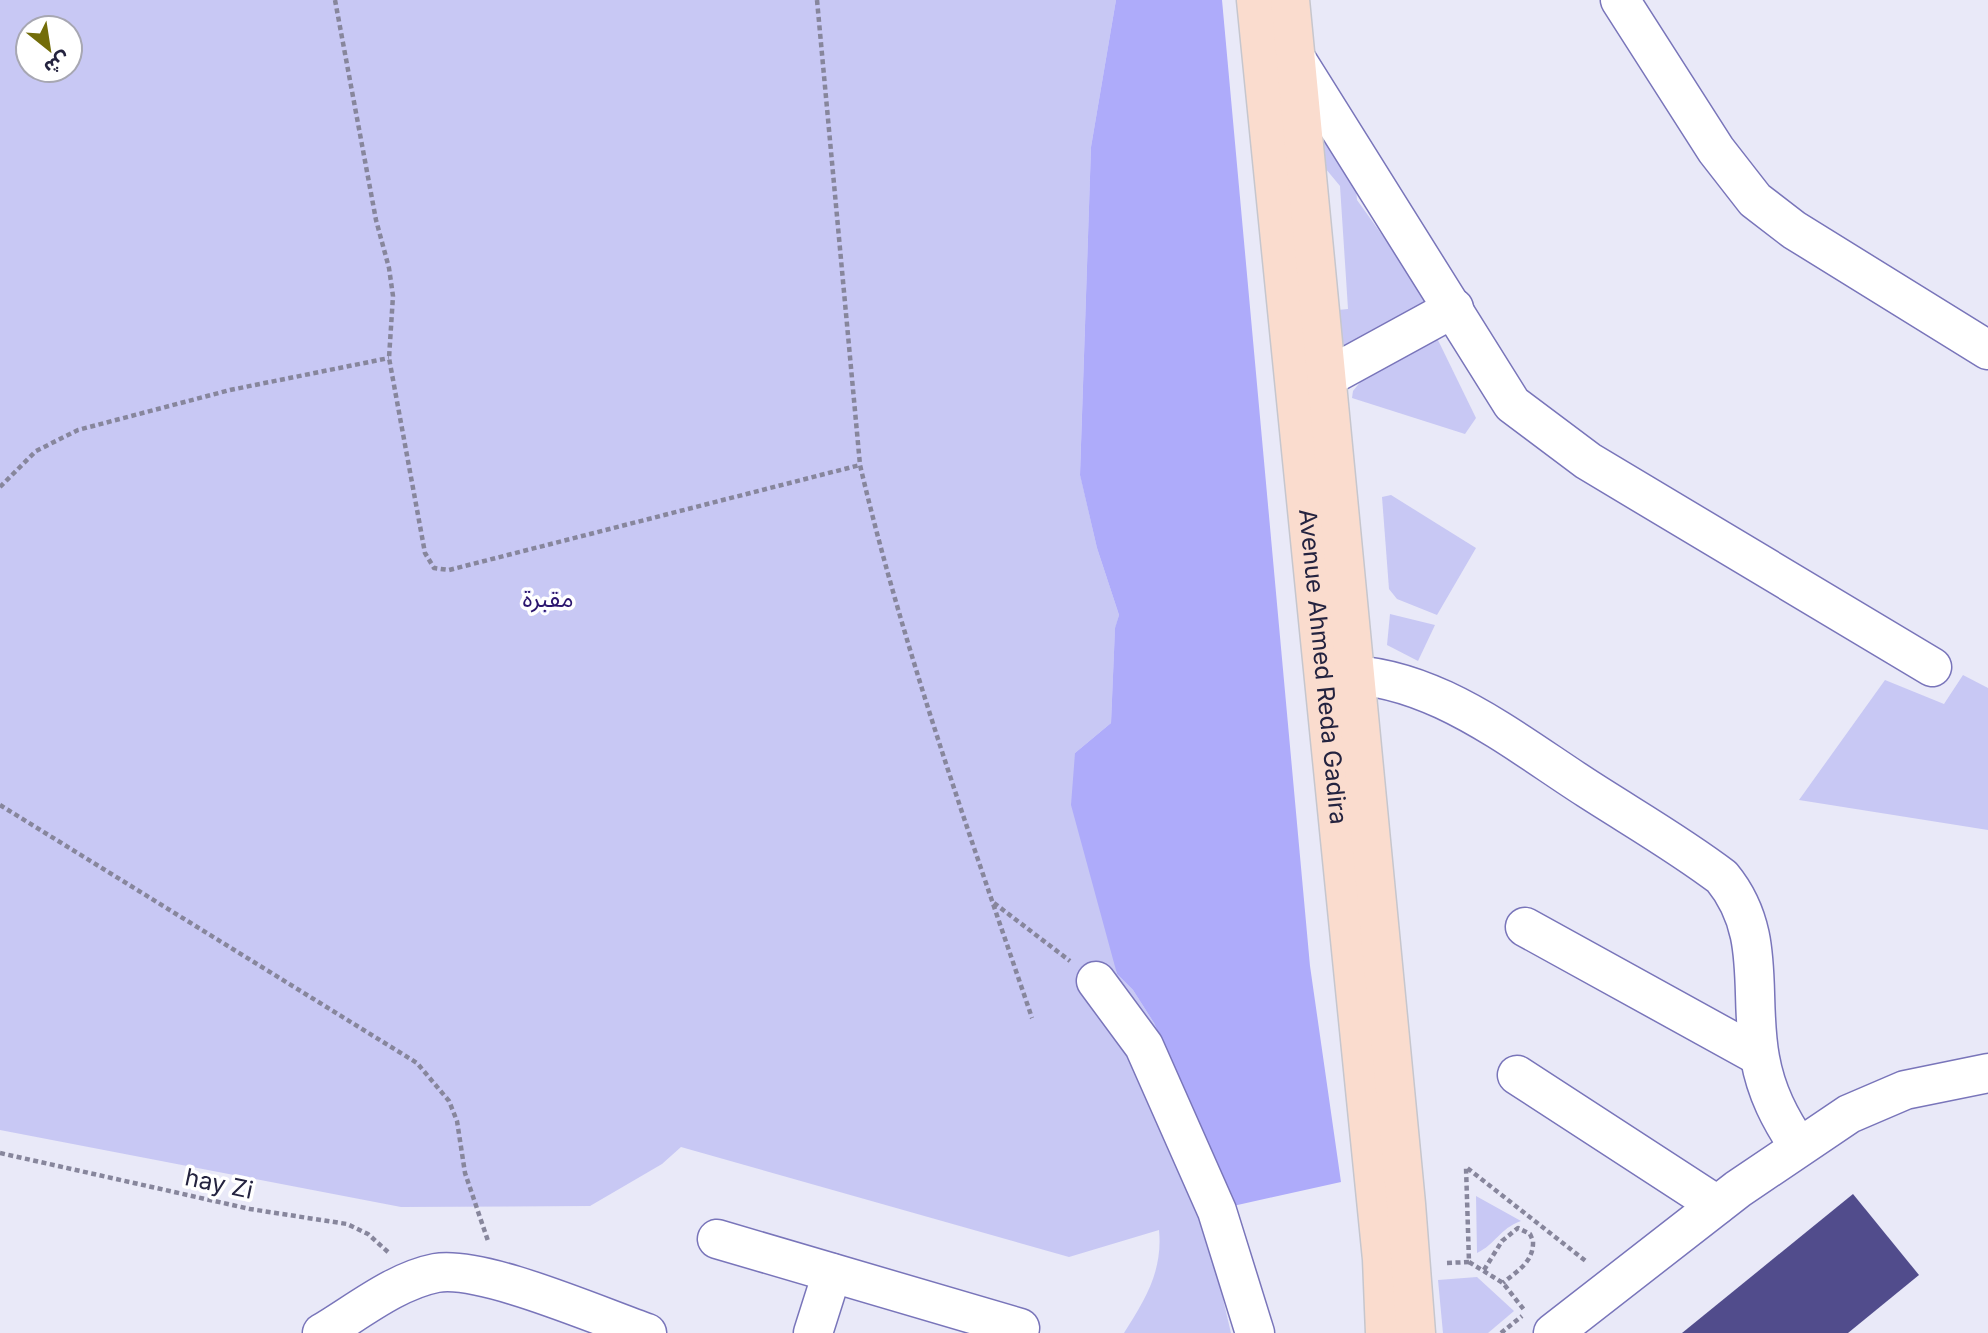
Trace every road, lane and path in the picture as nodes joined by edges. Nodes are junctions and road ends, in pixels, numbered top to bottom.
1 (335, 0) edge
2 (817, 0) edge
3 (1256, 0) edge
4 (1290, 0) edge
5 (1620, 0) edge
6 (1293, 54) junction
7 (1454, 308) junction
8 (1988, 350) edge
9 (388, 358) junction
10 (1326, 378) junction
11 (860, 465) junction
12 (0, 487) edge
13 (1932, 667) dead end
14 (1339, 674) junction
15 (0, 805) edge
16 (993, 902) junction
17 (1525, 927) dead end
18 (1096, 981) joint
19 (1032, 1018) dead end
20 (1759, 1056) junction
21 (1988, 1073) edge
22 (1517, 1075) dead end
23 (1799, 1147) junction
24 (0, 1153) edge
25 (1717, 1205) junction
26 (1531, 1218) junction
27 (1524, 1229) junction
28 (717, 1239) dead end
29 (491, 1244) dead end
30 (1469, 1262) junction
31 (1445, 1263) dead end
32 (1484, 1270) junction
33 (1577, 1271) dead end
34 (832, 1273) junction
35 (410, 1281) junction
36 (1503, 1283) junction
37 (1539, 1317) edge
38 (584, 1325) edge
39 (1020, 1328) dead end
40 (321, 1333) edge
41 (647, 1333) edge
42 (813, 1333) edge
43 (1255, 1333) edge
44 (1385, 1333) edge
45 (1416, 1333) edge
46 (1501, 1333) edge

1 - 9 path
2 - 11 path
3 - 14 main road, Avenue Ahmed Reda Gadira
4 - 6 main road, Avenue Ahmed Reda Gadira
5 - 8 street
6 - 7 street
6 - 10 main road, Avenue Ahmed Reda Gadira
7 - 10 street
7 - 13 street
9 - 11 path
9 - 12 path
10 - 14 main road, Avenue Ahmed Reda Gadira
11 - 16 path
14 - 20 street
14 - 44 main road, Avenue Ahmed Reda Gadira
14 - 45 main road, Avenue Ahmed Reda Gadira
15 - 29 path
16 - 18 path
16 - 19 path
17 - 20 street
18 - 43 street
20 - 23 street
21 - 23 street
22 - 25 street
23 - 25 street
24 - 35 path, hay Zi
25 - 37 street
26 - 27 path
26 - 30 path
26 - 33 path
27 - 32 path
27 - 36 path
28 - 34 street
30 - 31 path
30 - 32 path
32 - 36 path
34 - 39 street
34 - 42 street
35 - 38 street
35 - 40 street
36 - 37 path
37 - 46 path
38 - 41 street

